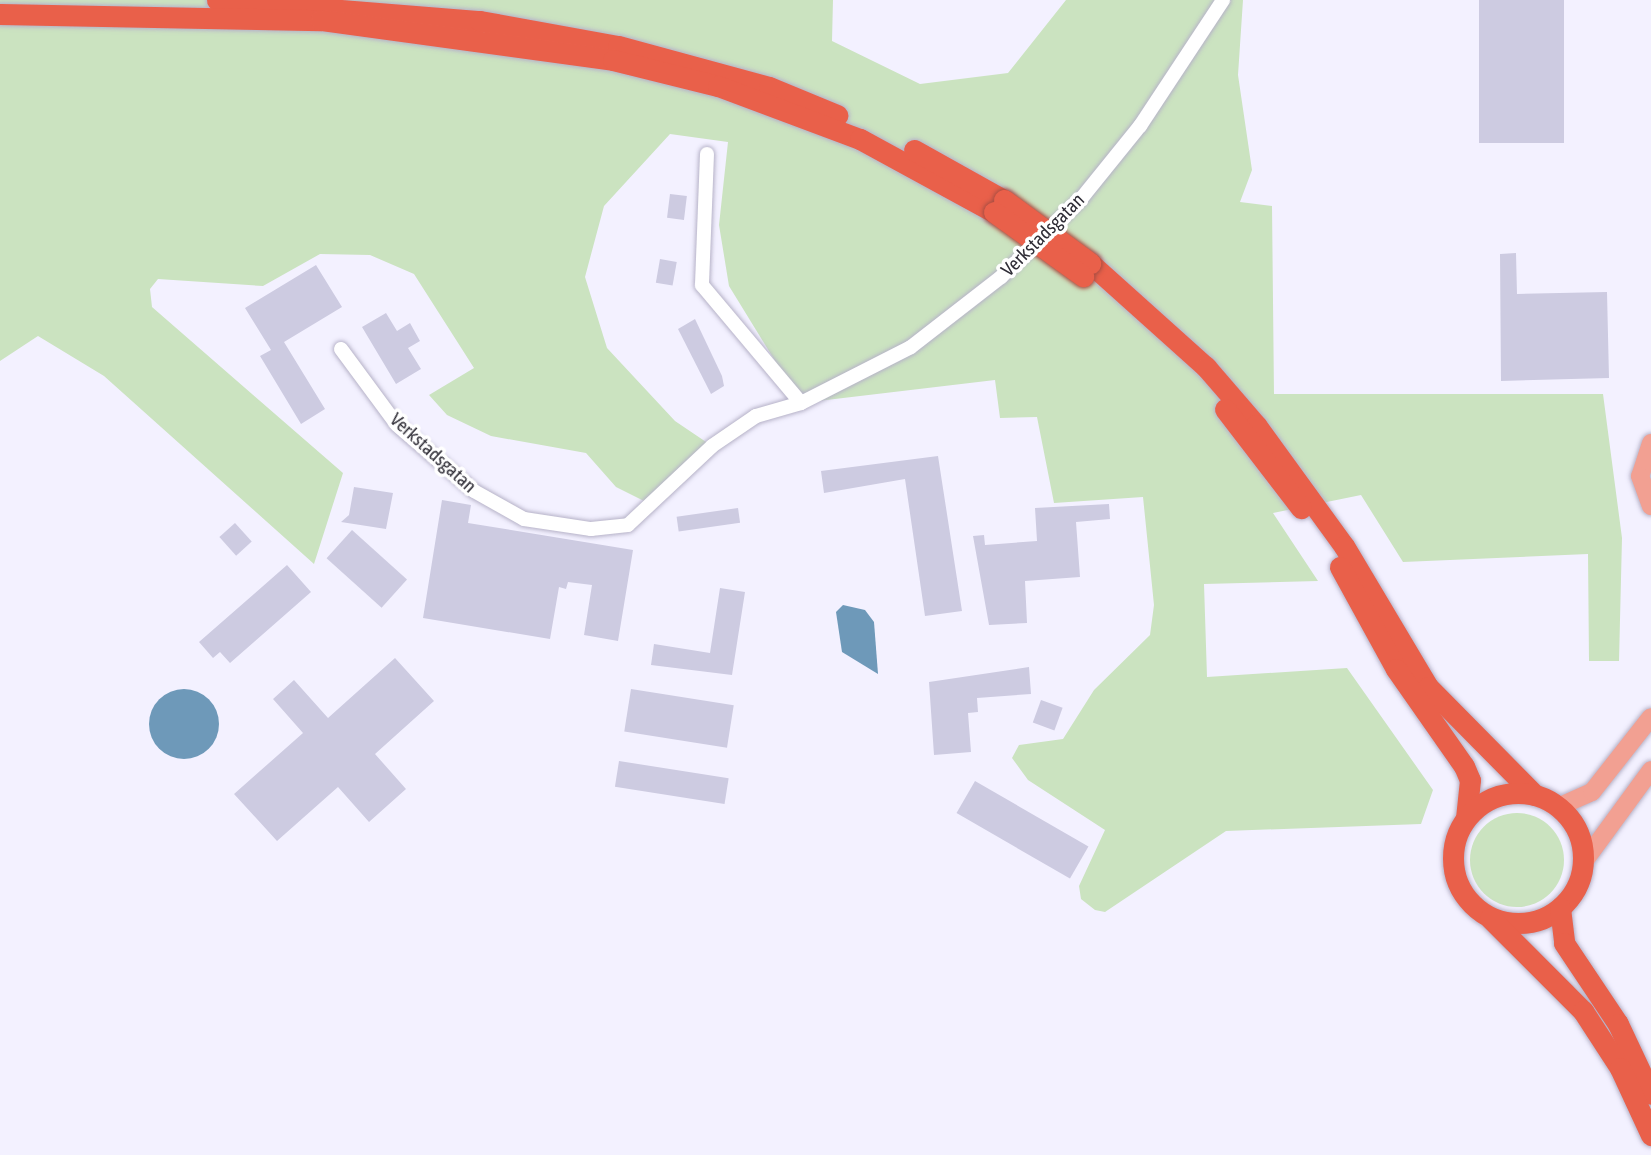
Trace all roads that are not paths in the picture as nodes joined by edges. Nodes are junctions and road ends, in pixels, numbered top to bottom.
1 (217, 0) edge
2 (1223, 0) edge
3 (0, 14) edge
4 (707, 154) dead end
5 (999, 206) junction
6 (1086, 270) junction
7 (341, 349) dead end
8 (801, 403) junction
9 (1651, 443) edge
10 (1650, 507) edge
11 (1651, 717) edge
12 (1651, 771) edge
13 (1535, 796) junction
14 (1558, 807) junction
15 (1466, 818) junction
16 (1583, 863) junction
17 (1560, 908) junction
18 (1489, 916) junction
19 (1651, 1094) edge
20 (1651, 1135) edge

1 - 5 highway
2 - 8 street, Verkstadsgatan
3 - 5 highway
4 - 8 street
5 - 6 highway, bridge
6 - 13 highway
6 - 15 highway
7 - 8 street, Verkstadsgatan
9 - 10 main road
11 - 14 main road
12 - 16 main road
13 - 14 highway
13 - 15 highway
14 - 16 highway
15 - 18 highway
16 - 17 highway
17 - 18 highway
17 - 19 highway
18 - 20 highway

